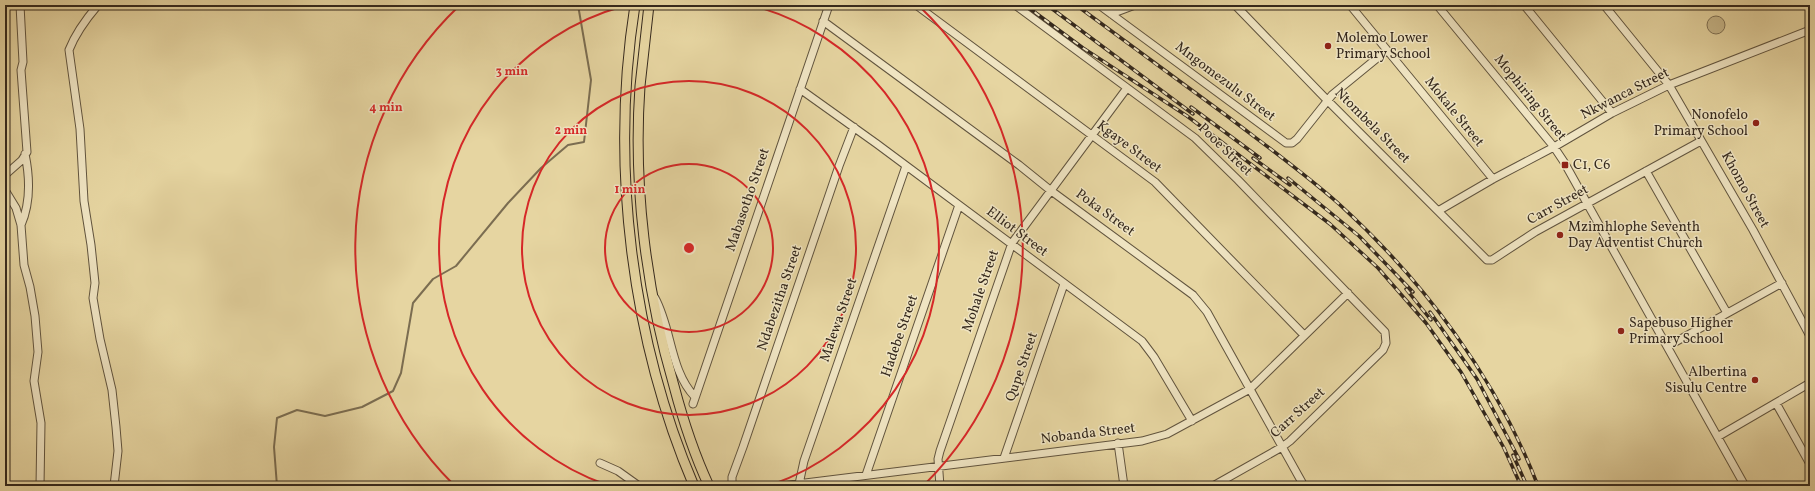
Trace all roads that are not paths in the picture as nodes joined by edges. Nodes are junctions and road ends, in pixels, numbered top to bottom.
1 (20, 5) edge
2 (98, 5) edge
3 (635, 5) edge
4 (649, 5) edge
5 (829, 5) edge
6 (916, 5) edge
7 (1015, 5) edge
8 (1099, 5) edge
9 (1135, 5) edge
10 (1235, 5) edge
11 (1350, 5) edge
12 (1437, 5) edge
13 (1524, 5) edge
14 (1604, 5) edge
15 (1111, 14) junction
16 (823, 22) junction
17 (1810, 30) edge
18 (1387, 50) junction
19 (1669, 85) junction
20 (1127, 88) junction
21 (800, 89) junction
22 (1328, 101) junction
23 (1612, 114) junction
24 (854, 127) junction
25 (1092, 136) junction
26 (1701, 141) junction
27 (1554, 147) junction
28 (25, 154) junction
29 (906, 166) junction
30 (1646, 171) junction
31 (5, 175) edge
32 (1493, 179) junction
33 (5, 190) edge
34 (1050, 190) junction
35 (1587, 204) junction
36 (959, 205) junction
37 (1438, 211) junction
38 (21, 225) junction
39 (1012, 243) junction
40 (1492, 260) joint
41 (1782, 283) junction
42 (1064, 284) junction
43 (652, 293) junction
44 (1348, 293) junction
45 (1727, 313) junction
46 (1304, 335) junction
47 (1810, 336) edge
48 (1386, 343) joint
49 (1668, 346) junction
50 (1810, 383) edge
51 (1250, 389) junction
52 (1776, 403) junction
53 (1192, 421) junction
54 (1719, 436) junction
55 (1118, 443) junction
56 (1282, 447) junction
57 (1004, 458) junction
58 (600, 463) dead end
59 (1810, 464) edge
60 (938, 466) junction
61 (866, 475) junction
62 (799, 484) junction
63 (40, 486) edge
64 (114, 486) edge
65 (639, 486) edge
66 (694, 486) edge
67 (709, 486) edge
68 (732, 486) edge
69 (781, 486) edge
70 (940, 486) edge
71 (1124, 486) edge
72 (1213, 486) edge
73 (1304, 486) edge
74 (1745, 486) edge

1 - 28 street
2 - 64 street
3 - 66 main road
4 - 43 main road
5 - 16 street, Mabasotho Street
6 - 25 street, Kgaye Street
7 - 20 street, Pooe Street
8 - 15 street, Mngomezulu Street
9 - 15 street
10 - 22 street, Ntombela Street
11 - 18 street, Mokale Street
12 - 27 street, Mophiring Street
13 - 23 street
14 - 19 street, Khomo Street
15 - 22 street, Mngomezulu Street
16 - 21 street, Mabasotho Street
16 - 34 street, Poka Street
17 - 19 street, Nkwanca Street
18 - 22 street, Mngomezulu Street
18 - 32 street, Mokale Street
19 - 23 street, Nkwanca Street
19 - 26 street, Khomo Street
20 - 25 street, Mohale Street
20 - 44 street, Pooe Street
21 - 24 street, Elliot Street
21 - 43 street, Mabasotho Street
22 - 37 street, Ntombela Street
23 - 27 street, Nkwanca Street
24 - 29 street, Elliot Street
24 - 68 street, Ndabezitha Street
25 - 34 street, Mohale Street
25 - 46 street, Kgaye Street
26 - 30 street, Carr Street
26 - 41 street, Khomo Street
27 - 32 street, Nkwanca Street
27 - 35 street, Mophiring Street
28 - 31 street
28 - 38 street
29 - 36 street, Elliot Street
29 - 62 street, Malewa Street
30 - 35 street, Carr Street
30 - 45 street
32 - 37 street, Nkwanca Street
33 - 38 street
34 - 39 street, Mohale Street
34 - 51 street, Poka Street
35 - 40 street, Carr Street
35 - 49 street, Mophiring Street
36 - 39 street, Elliot Street
36 - 61 street, Hadebe Street
37 - 40 street, Ntombela Street
38 - 63 street
39 - 42 street, Elliot Street
39 - 60 street, Mohale Street
41 - 45 street
41 - 47 street, Khomo Street
42 - 53 street, Elliot Street
42 - 57 street, Qupe Street
43 - 67 main road
44 - 46 street, Nobanda Street
44 - 48 street, Pooe Street
45 - 49 street
46 - 51 street, Nobanda Street
48 - 56 street, Carr Street
49 - 54 street, Mophiring Street
50 - 52 street
51 - 53 street, Nobanda Street
51 - 56 street, Poka Street
52 - 54 street
52 - 59 street
53 - 55 street, Nobanda Street
54 - 74 street, Mophiring Street
55 - 57 street, Nobanda Street
55 - 71 street
56 - 72 street, Carr Street
56 - 73 street, Poka Street
57 - 60 street, Nobanda Street
58 - 65 street
60 - 61 street, Nobanda Street
60 - 70 street, Mohale Street
61 - 62 street, Nobanda Street
62 - 69 street, Nobanda Street

